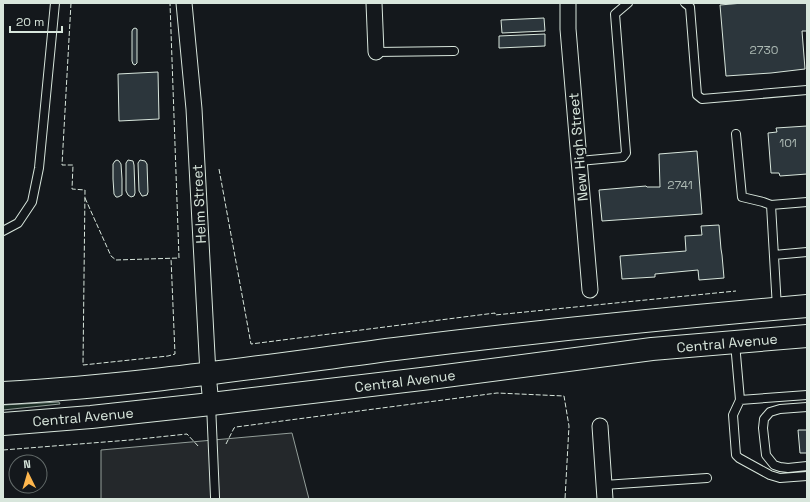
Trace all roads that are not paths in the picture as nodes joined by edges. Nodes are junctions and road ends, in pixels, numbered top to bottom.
1 (55, 3) edge
2 (184, 3) edge
3 (374, 3) edge
4 (568, 3) edge
5 (628, 3) edge
6 (689, 4) edge
7 (454, 51) dead end
8 (376, 52) joint
9 (807, 90) edge
10 (736, 134) dead end
11 (579, 161) junction
12 (807, 202) edge
13 (771, 205) junction
14 (3, 231) edge
15 (807, 252) edge
16 (774, 255) junction
17 (590, 290) dead end
18 (807, 306) edge
19 (777, 308) junction
20 (807, 336) edge
21 (735, 342) junction
22 (208, 374) junction
23 (3, 393) edge
24 (807, 395) edge
25 (740, 400) junction
26 (211, 404) junction
27 (807, 407) edge
28 (3, 424) edge
29 (600, 426) dead end
30 (807, 466) edge
31 (807, 476) edge
32 (707, 478) dead end
33 (604, 492) edge
34 (214, 499) edge

1 - 14 lane
2 - 22 street, Helm Street
3 - 8 street
4 - 11 street, New High Street
5 - 11 lane
6 - 9 lane
7 - 8 lane
10 - 13 lane
11 - 17 street, New High Street
12 - 13 lane
13 - 16 lane
15 - 16 lane
16 - 19 lane
18 - 19 main road
19 - 22 main road
20 - 21 main road, Central Avenue
21 - 25 lane
21 - 26 main road, Central Avenue
22 - 23 main road
22 - 26 street, Helm Street
24 - 25 lane
25 - 31 lane
26 - 28 main road, Central Avenue
26 - 34 lane
27 - 30 lane
29 - 33 street
32 - 33 lane

